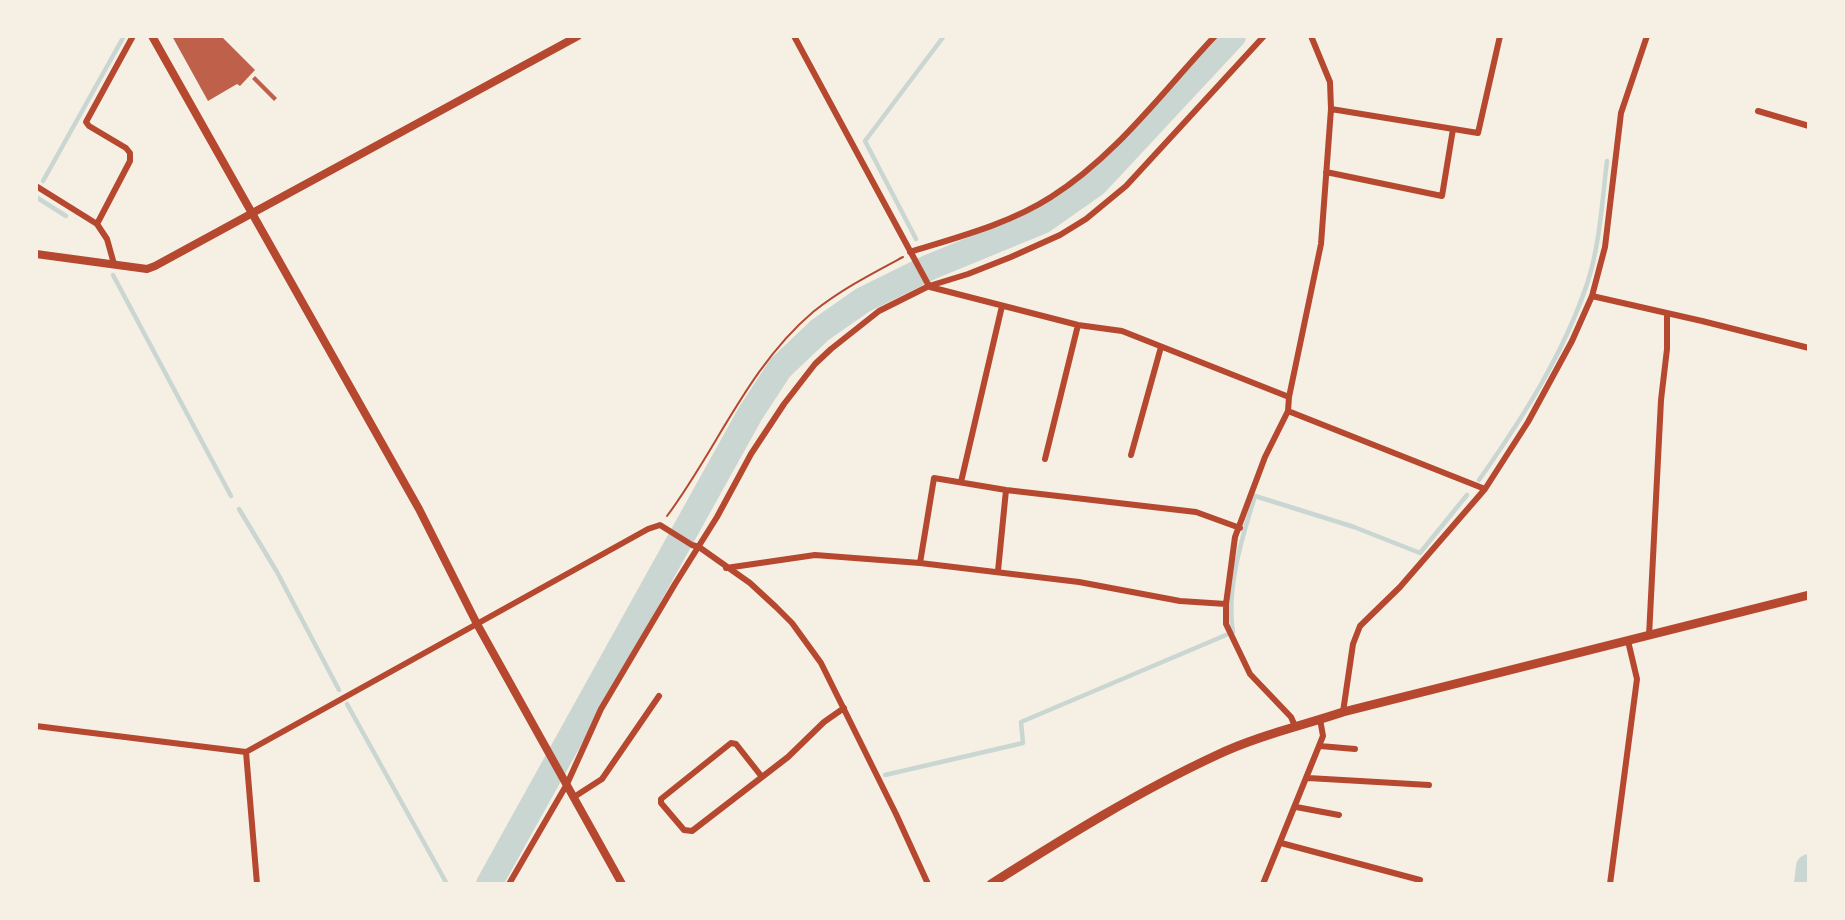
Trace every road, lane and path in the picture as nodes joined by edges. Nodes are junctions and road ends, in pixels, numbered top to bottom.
1 (133, 36) edge
2 (152, 36) edge
3 (578, 36) edge
4 (794, 36) edge
5 (1215, 36) edge
6 (1264, 36) edge
7 (1311, 36) edge
8 (1500, 36) edge
9 (1647, 36) edge
10 (1331, 109) junction
11 (1758, 111) dead end
12 (1809, 126) edge
13 (1453, 129) junction
14 (1326, 172) junction
15 (36, 186) edge
16 (252, 214) junction
17 (97, 224) junction
18 (910, 252) junction
19 (36, 254) edge
20 (114, 264) junction
21 (929, 286) junction
22 (1592, 296) junction
23 (1002, 306) junction
24 (1667, 314) junction
25 (1078, 325) junction
26 (1161, 347) junction
27 (1809, 348) edge
28 (1289, 397) junction
29 (1288, 411) junction
30 (1131, 455) dead end
31 (1045, 459) dead end
32 (961, 482) junction
33 (1485, 489) junction
34 (1006, 490) junction
35 (660, 525) junction
36 (1240, 528) junction
37 (695, 546) junction
38 (920, 562) junction
39 (726, 568) junction
40 (998, 571) junction
41 (1809, 595) edge
42 (1226, 604) junction
43 (477, 624) junction
44 (1649, 636) junction
45 (1628, 641) junction
46 (659, 696) dead end
47 (844, 708) junction
48 (1343, 712) junction
49 (1320, 719) junction
50 (1295, 726) junction
51 (36, 727) edge
52 (1320, 746) junction
53 (1355, 749) dead end
54 (246, 752) junction
55 (762, 777) junction
56 (1308, 778) junction
57 (567, 784) junction
58 (1429, 785) dead end
59 (574, 797) junction
60 (1296, 807) junction
61 (1339, 815) dead end
62 (1281, 843) junction
63 (1420, 880) dead end
64 (257, 884) edge
65 (509, 884) edge
66 (622, 884) edge
67 (928, 884) edge
68 (991, 884) edge
69 (1265, 884) edge
70 (1610, 884) edge

1 - 17 street
2 - 16 street
3 - 16 street
4 - 18 street
5 - 18 street
6 - 21 street
7 - 10 street
8 - 13 street
9 - 22 street
10 - 13 street
10 - 14 street
11 - 12 street
13 - 14 street
14 - 28 street
15 - 17 street
16 - 20 street
16 - 43 street
17 - 20 street
18 - 21 street
18 - 35 path
19 - 20 street
21 - 23 street
21 - 37 street
22 - 24 street
22 - 33 street
23 - 25 street
23 - 32 street
24 - 27 street
24 - 44 street
25 - 26 street
25 - 31 street
26 - 28 street
26 - 30 street
28 - 29 street
29 - 33 street
29 - 36 street
32 - 34 street
32 - 38 street
33 - 48 street
34 - 36 street
34 - 40 street
35 - 37 street
35 - 43 street
36 - 42 street
37 - 39 street
37 - 57 street
38 - 39 street
38 - 40 street
39 - 47 street
40 - 42 street
41 - 44 main road
42 - 50 street
43 - 54 street
43 - 57 street
44 - 45 main road
45 - 48 main road
45 - 70 street
46 - 59 street
47 - 55 street
47 - 67 street
48 - 49 main road
49 - 50 main road
49 - 52 street
50 - 68 main road
51 - 54 street
52 - 53 street
52 - 56 street
54 - 64 street
55 - 55 street
56 - 58 street
56 - 60 street
57 - 59 street
57 - 65 street
59 - 66 street
60 - 61 street
60 - 62 street
62 - 63 street
62 - 69 street

